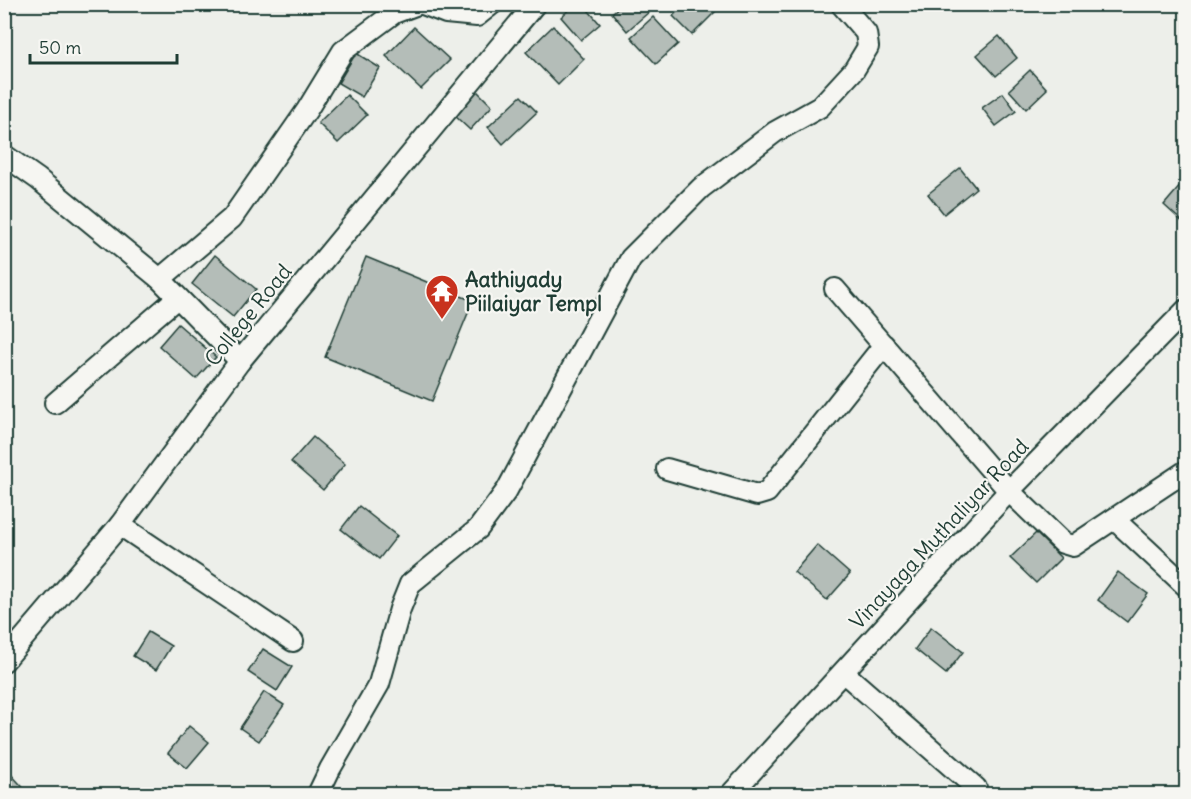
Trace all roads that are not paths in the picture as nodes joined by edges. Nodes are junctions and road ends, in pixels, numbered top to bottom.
1 (418, 4) edge
2 (423, 4) edge
3 (492, 4) edge
4 (535, 4) edge
5 (841, 4) edge
6 (4, 155) edge
7 (160, 279) junction
8 (834, 289) dead end
9 (177, 298) junction
10 (1186, 310) edge
11 (884, 345) junction
12 (240, 361) junction
13 (55, 403) dead end
14 (667, 469) dead end
15 (1186, 471) edge
16 (1009, 491) junction
17 (1114, 519) junction
18 (120, 525) junction
19 (1186, 586) edge
20 (293, 641) dead end
21 (4, 661) edge
22 (844, 674) junction
23 (976, 788) dead end
24 (318, 795) edge
25 (730, 795) edge

1 - 7 street
2 - 3 street
4 - 12 street, College Road
5 - 24 street
6 - 7 street
7 - 9 street
8 - 11 street
9 - 12 street
9 - 13 street
10 - 16 street, Vinayaga Muthaliyar Road
11 - 14 street
11 - 16 street
12 - 18 street, College Road
15 - 17 street
16 - 17 street
16 - 22 street, Vinayaga Muthaliyar Road
17 - 19 street
18 - 20 street
18 - 21 street, College Road
22 - 23 street
22 - 25 street, Vinayaga Muthaliyar Road

